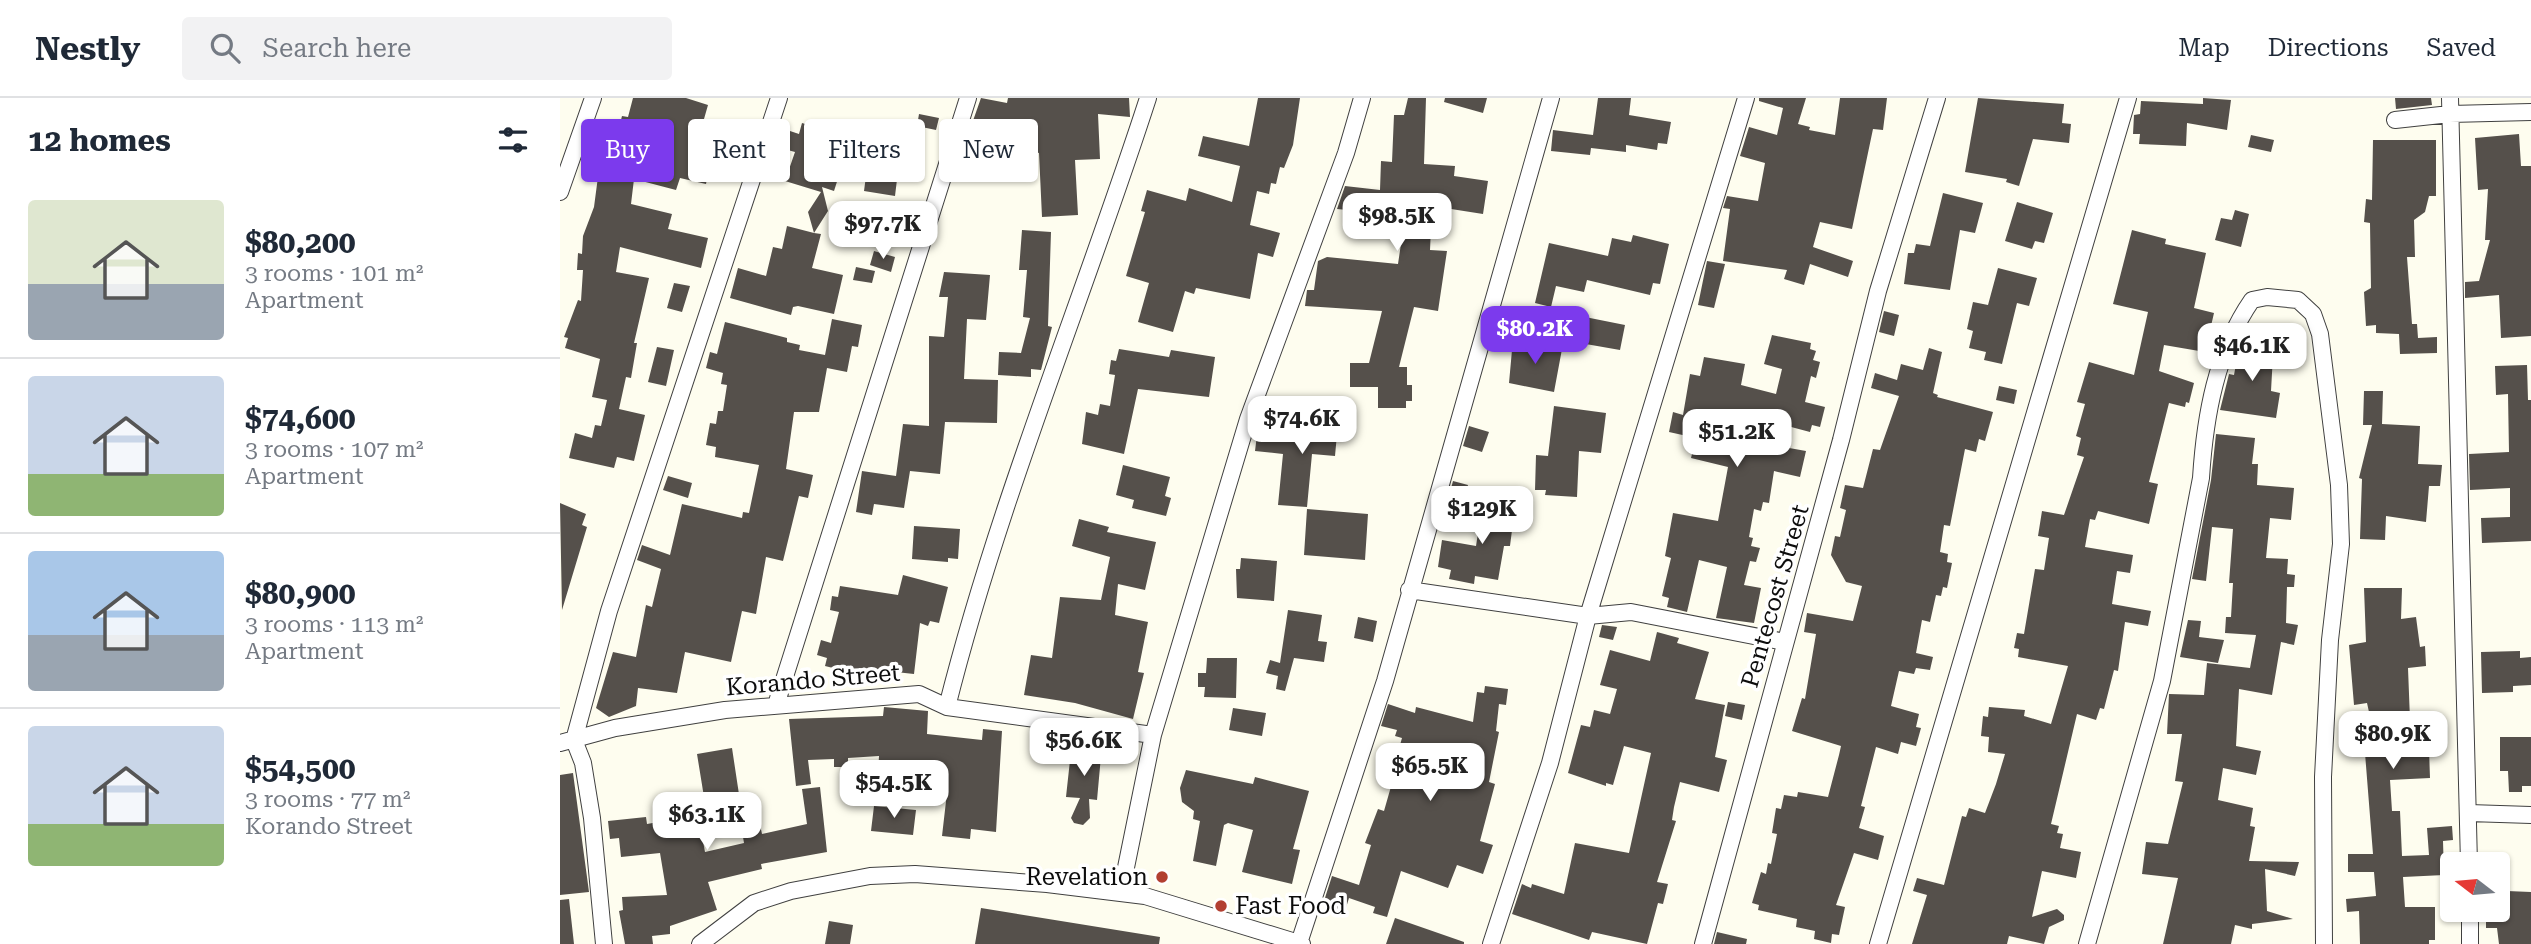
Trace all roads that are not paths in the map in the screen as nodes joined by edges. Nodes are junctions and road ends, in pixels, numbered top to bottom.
1 (593, 98) edge
2 (779, 98) edge
3 (968, 98) edge
4 (1147, 98) edge
5 (1362, 98) edge
6 (1551, 98) edge
7 (1746, 98) edge
8 (1937, 98) edge
9 (2128, 98) edge
10 (2450, 106) edge
11 (2531, 112) edge
12 (2395, 120) dead end
13 (560, 192) edge
14 (1409, 590) junction
15 (1588, 616) junction
16 (1785, 642) junction
17 (776, 705) junction
18 (947, 708) junction
19 (1153, 735) junction
20 (567, 742) edge
21 (2469, 813) junction
22 (2531, 815) edge
23 (2469, 852) edge
24 (1121, 892) junction
25 (2470, 922) edge
26 (1262, 939) edge
27 (1301, 943) edge
28 (604, 944) edge
29 (700, 944) edge
30 (1491, 944) edge
31 (1703, 944) edge
32 (1878, 944) edge
33 (2087, 944) edge
34 (2324, 944) edge
35 (2470, 944) edge

1 - 13 street
2 - 20 street
3 - 17 street
4 - 18 street
5 - 19 street
6 - 14 street
7 - 15 street
8 - 16 street, Pentecost Street
9 - 32 street
10 - 11 street
10 - 12 street
10 - 21 street
14 - 15 street
14 - 27 street
15 - 16 street
15 - 30 street
16 - 31 street, Pentecost Street
17 - 18 street, Korando Street
17 - 20 street, Korando Street
18 - 19 street, Korando Street
19 - 24 street
20 - 28 street
21 - 22 street
21 - 23 street
24 - 26 street
24 - 29 street
25 - 35 street
26 - 27 street
33 - 34 street

